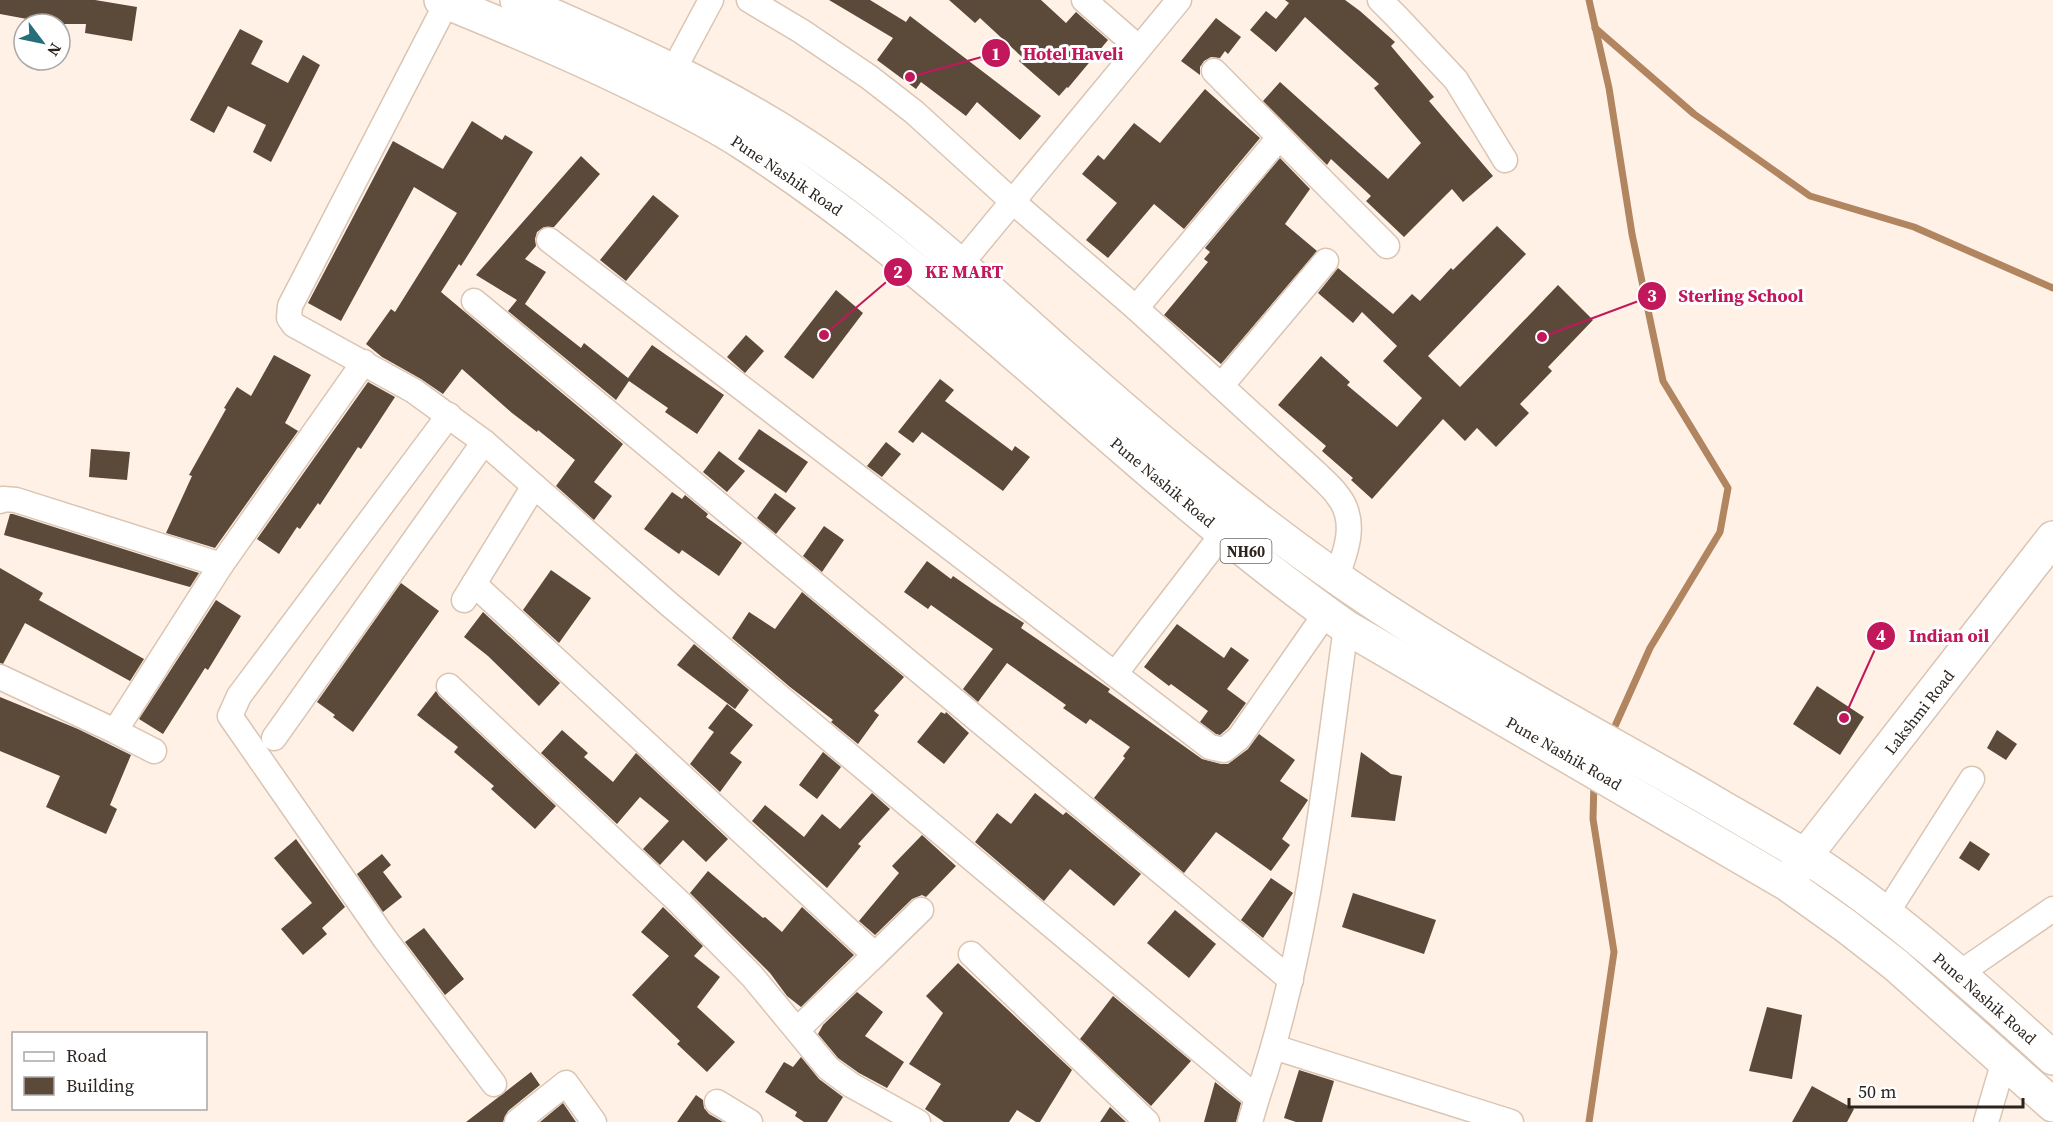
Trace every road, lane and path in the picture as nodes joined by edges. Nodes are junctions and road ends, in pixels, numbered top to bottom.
1 (517, 0) edge
2 (711, 0) edge
3 (749, 0) edge
4 (1084, 0) edge
5 (1179, 0) edge
6 (1380, 0) edge
7 (444, 1) edge
8 (1139, 48) junction
9 (673, 70) junction
10 (1214, 70) dead end
11 (1279, 138) junction
12 (1505, 160) dead end
13 (1012, 201) junction
14 (549, 240) dead end
15 (1388, 246) dead end
16 (1326, 261) dead end
17 (951, 277) junction
18 (474, 301) dead end
19 (1136, 308) junction
20 (364, 362) junction
21 (1221, 386) junction
22 (449, 415) junction
23 (484, 442) junction
24 (534, 486) junction
25 (0, 501) edge
26 (1224, 532) junction
27 (2053, 538) edge
28 (221, 565) junction
29 (1336, 578) junction
30 (1336, 620) junction
31 (1115, 674) junction
32 (0, 678) edge
33 (449, 686) dead end
34 (116, 730) junction
35 (274, 738) dead end
36 (154, 750) dead end
37 (1972, 778) dead end
38 (1805, 856) junction
39 (1787, 884) junction
40 (2053, 909) edge
41 (921, 910) dead end
42 (1886, 914) junction
43 (971, 954) dead end
44 (874, 956) junction
45 (1957, 975) junction
46 (1291, 980) junction
47 (797, 1030) junction
48 (1274, 1047) junction
49 (2053, 1058) edge
50 (2004, 1061) junction
51 (494, 1084) dead end
52 (1257, 1098) junction
53 (717, 1102) dead end
54 (2053, 1105) edge
55 (589, 1120) edge
56 (517, 1122) edge
57 (750, 1122) edge
58 (918, 1122) edge
59 (1147, 1122) edge
60 (1250, 1122) edge
61 (1511, 1122) edge
62 (1986, 1122) edge

1 - 9 main road, Pune Nashik Road / NH60
2 - 9 street
3 - 13 street
4 - 8 street
5 - 8 street
6 - 12 street
7 - 17 main road, Pune Nashik Road / NH60
7 - 20 street
8 - 13 street
9 - 17 main road, Pune Nashik Road / NH60
10 - 11 street
11 - 15 street
11 - 19 street
13 - 17 street
13 - 19 street
14 - 31 street
16 - 21 street
17 - 26 main road, Pune Nashik Road / NH60
17 - 29 main road, Pune Nashik Road / NH60
18 - 46 street
19 - 21 street
20 - 22 street
20 - 28 street
21 - 29 street
22 - 23 street
22 - 51 street
23 - 24 street
23 - 35 street
24 - 44 street
24 - 52 street
25 - 28 street
26 - 30 main road, Pune Nashik Road / NH60
26 - 31 street
27 - 38 main road, Lakshmi Road
28 - 34 street
29 - 38 main road, Pune Nashik Road / NH60
30 - 31 street
30 - 39 main road, Pune Nashik Road / NH60
30 - 46 street
32 - 34 street
33 - 47 street
34 - 36 street
37 - 42 street
38 - 39 main road, Lakshmi Road
38 - 42 main road, Pune Nashik Road / NH60
39 - 50 main road, Pune Nashik Road / NH60
40 - 45 street
41 - 44 street
42 - 45 main road, Pune Nashik Road / NH60
43 - 59 street
44 - 47 street
45 - 49 main road, Pune Nashik Road / NH60
46 - 48 street
47 - 58 street
48 - 52 street
48 - 61 street
50 - 54 main road, Pune Nashik Road / NH60
50 - 62 street
52 - 60 street
53 - 57 street
55 - 56 street

